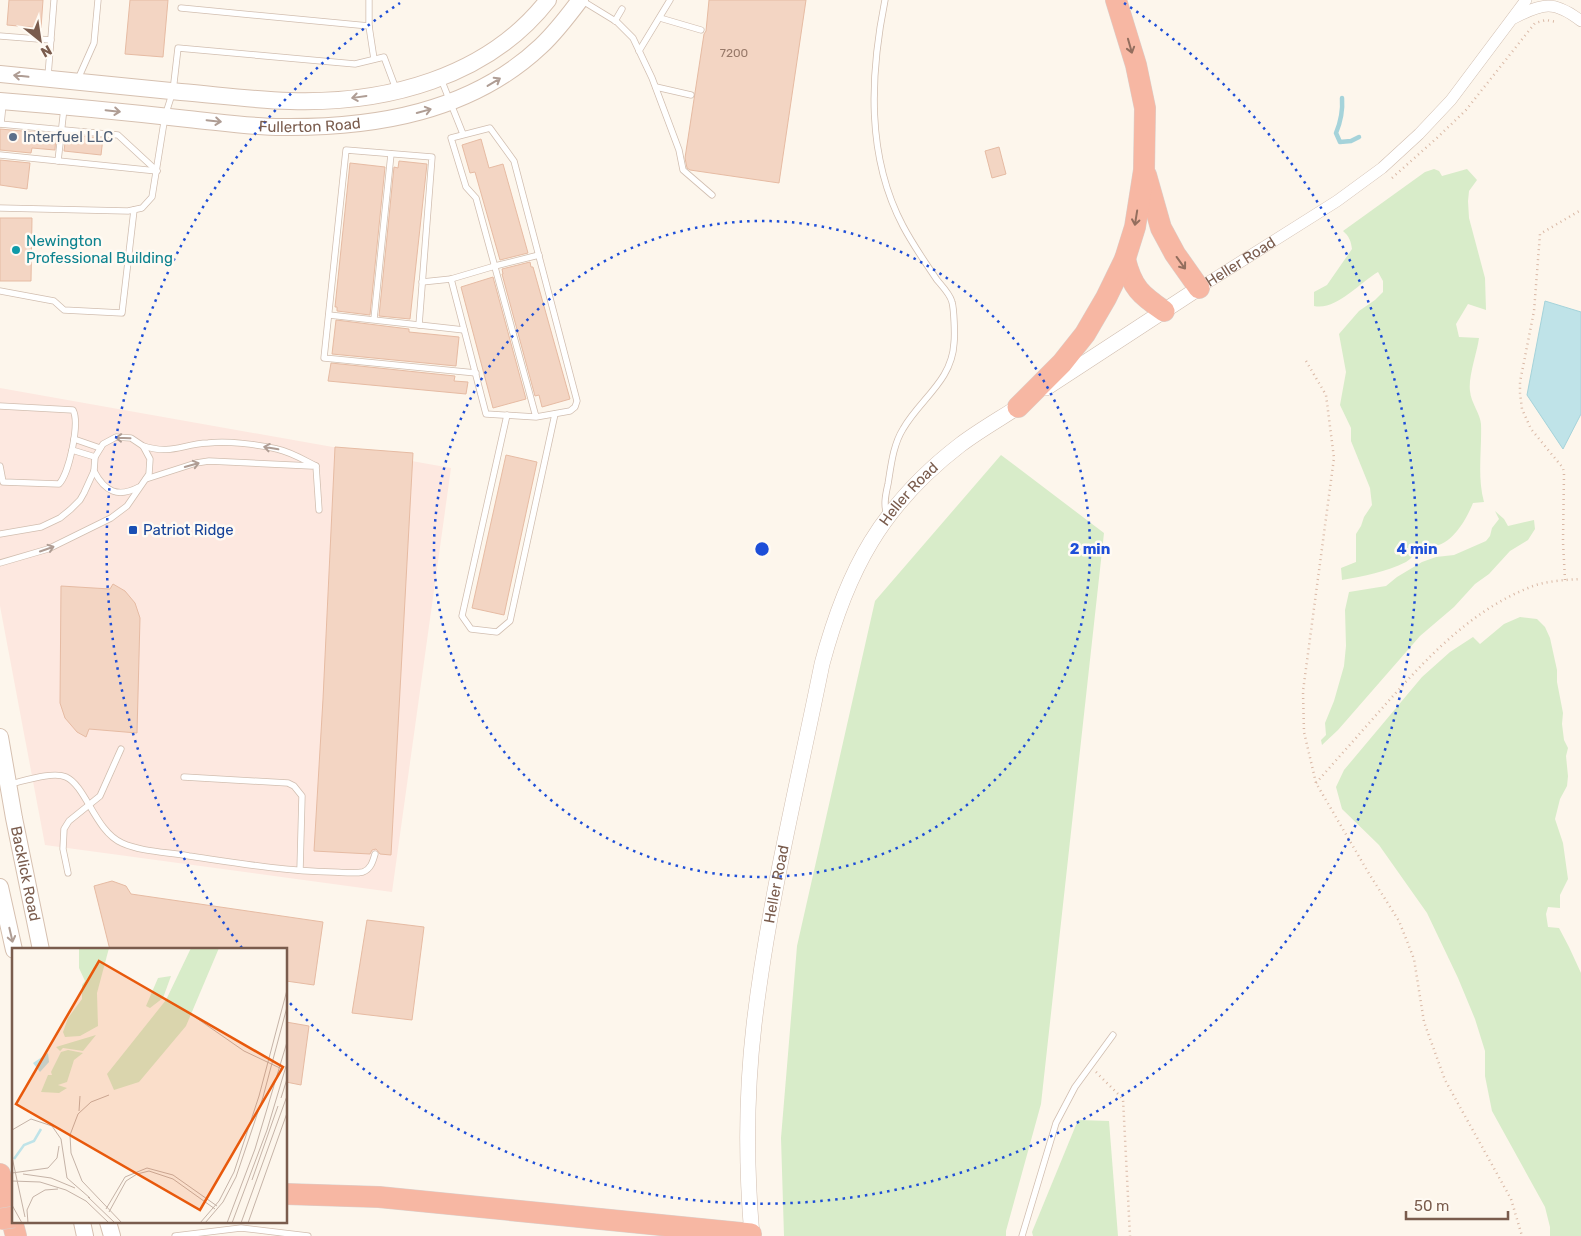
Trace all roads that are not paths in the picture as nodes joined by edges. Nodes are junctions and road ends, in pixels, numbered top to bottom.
1 (54, 0) edge
2 (98, 0) edge
3 (369, 0) edge
4 (548, 0) edge
5 (581, 0) edge
6 (670, 0) edge
7 (885, 0) edge
8 (1116, 0) edge
9 (1526, 0) edge
10 (181, 8) dead end
11 (622, 10) dead end
12 (660, 18) junction
13 (1512, 19) junction
14 (615, 21) junction
15 (1581, 21) edge
16 (369, 26) junction
17 (701, 30) dead end
18 (0, 36) edge
19 (51, 40) junction
20 (639, 51) junction
21 (374, 59) junction
22 (0, 74) edge
23 (47, 78) junction
24 (441, 79) junction
25 (78, 81) junction
26 (656, 87) junction
27 (173, 91) junction
28 (396, 91) junction
29 (691, 95) dead end
30 (2, 101) edge
31 (450, 103) junction
32 (65, 107) junction
33 (166, 116) junction
34 (0, 124) edge
35 (62, 130) junction
36 (463, 134) junction
37 (391, 154) junction
38 (0, 155) edge
39 (58, 161) junction
40 (1144, 170) junction
41 (157, 171) junction
42 (712, 195) dead end
43 (0, 208) edge
44 (134, 210) junction
45 (539, 256) junction
46 (1125, 259) junction
47 (495, 266) junction
48 (451, 279) junction
49 (422, 282) junction
50 (1199, 288) junction
51 (0, 291) edge
52 (1164, 311) junction
53 (329, 315) junction
54 (374, 319) junction
55 (419, 325) junction
56 (464, 330) junction
57 (476, 373) junction
58 (0, 406) edge
59 (1018, 407) junction
60 (555, 414) junction
61 (507, 415) junction
62 (536, 417) junction
63 (74, 440) junction
64 (143, 446) junction
65 (100, 448) junction
66 (72, 450) junction
67 (95, 457) junction
68 (0, 466) edge
69 (316, 466) junction
70 (94, 471) junction
71 (146, 479) junction
72 (141, 486) junction
73 (319, 510) dead end
74 (888, 516) junction
75 (0, 534) edge
76 (0, 563) edge
77 (0, 737) edge
78 (121, 749) dead end
79 (184, 777) dead end
80 (8, 784) junction
81 (89, 806) junction
82 (375, 854) dead end
83 (300, 870) junction
84 (68, 873) dead end
85 (0, 887) edge
86 (14, 948) edge
87 (41, 948) edge
88 (1113, 1035) dead end
89 (0, 1174) edge
90 (288, 1194) edge
91 (12, 1220) edge
92 (752, 1235) edge
93 (175, 1236) edge
94 (308, 1236) edge
95 (1022, 1236) edge

1 - 19 lane
2 - 25 lane
3 - 16 lane
4 - 24 main road, Fullerton Road
5 - 14 lane
31 -> 5 main road, Fullerton Road
6 - 12 lane
7 - 74 lane
8 -> 40 highway
9 - 13 street, Heller Road
10 - 16 lane
11 - 14 lane
12 - 17 lane
12 - 20 lane
13 - 15 street, Heller Road
13 - 50 street, Heller Road
14 - 20 lane
16 - 21 lane
18 - 19 lane
19 - 23 lane
20 - 26 lane
21 - 27 lane
21 - 28 lane
23 -> 22 main road, Fullerton Road
23 - 25 main road, Fullerton Road
24 - 28 main road, Fullerton Road
24 - 31 lane
25 - 27 main road, Fullerton Road
26 - 29 lane
26 - 42 lane
28 -> 27 main road, Fullerton Road
27 - 33 lane
30 - 32 main road, Fullerton Road
30 - 34 lane
33 -> 31 main road, Fullerton Road
31 - 36 lane
32 -> 33 main road, Fullerton Road
32 - 35 lane
33 - 41 lane
34 - 35 lane
35 - 39 lane
35 - 41 lane
36 - 45 lane
36 - 47 lane
37 - 49 lane
37 - 53 lane
37 - 54 lane
38 - 39 lane
39 - 41 lane
40 -> 46 highway
40 -> 50 highway
41 - 44 lane
43 - 44 lane
44 - 51 lane
45 - 47 lane
45 - 60 lane
46 - 52 highway
46 - 59 highway
47 - 48 lane
47 - 62 lane
48 - 49 lane
48 - 56 lane
49 - 55 lane
50 - 52 street, Heller Road
52 - 59 street, Heller Road
53 - 54 lane
53 - 57 lane
54 - 55 lane
55 - 56 lane
56 - 57 lane
57 - 61 lane
58 - 63 lane
59 - 74 street, Heller Road
60 - 61 lane
60 - 62 lane
61 - 62 lane
63 - 65 lane
63 - 66 lane
64 -> 65 lane
69 -> 64 lane
64 - 71 lane
65 - 67 lane
66 - 67 lane
66 - 68 lane
67 - 70 lane
71 -> 69 lane
69 - 73 lane
70 - 72 lane
70 - 75 lane
71 - 72 lane
76 -> 72 lane
74 - 92 street, Heller Road
77 - 80 main road, Backlick Road
78 - 81 lane
79 - 83 lane
80 - 81 lane
80 - 87 main road, Backlick Road
81 - 83 lane
81 - 84 lane
82 - 83 lane
85 -> 86 main road, Backlick Road
88 - 95 lane
89 - 91 highway
90 - 92 highway
93 - 94 lane

